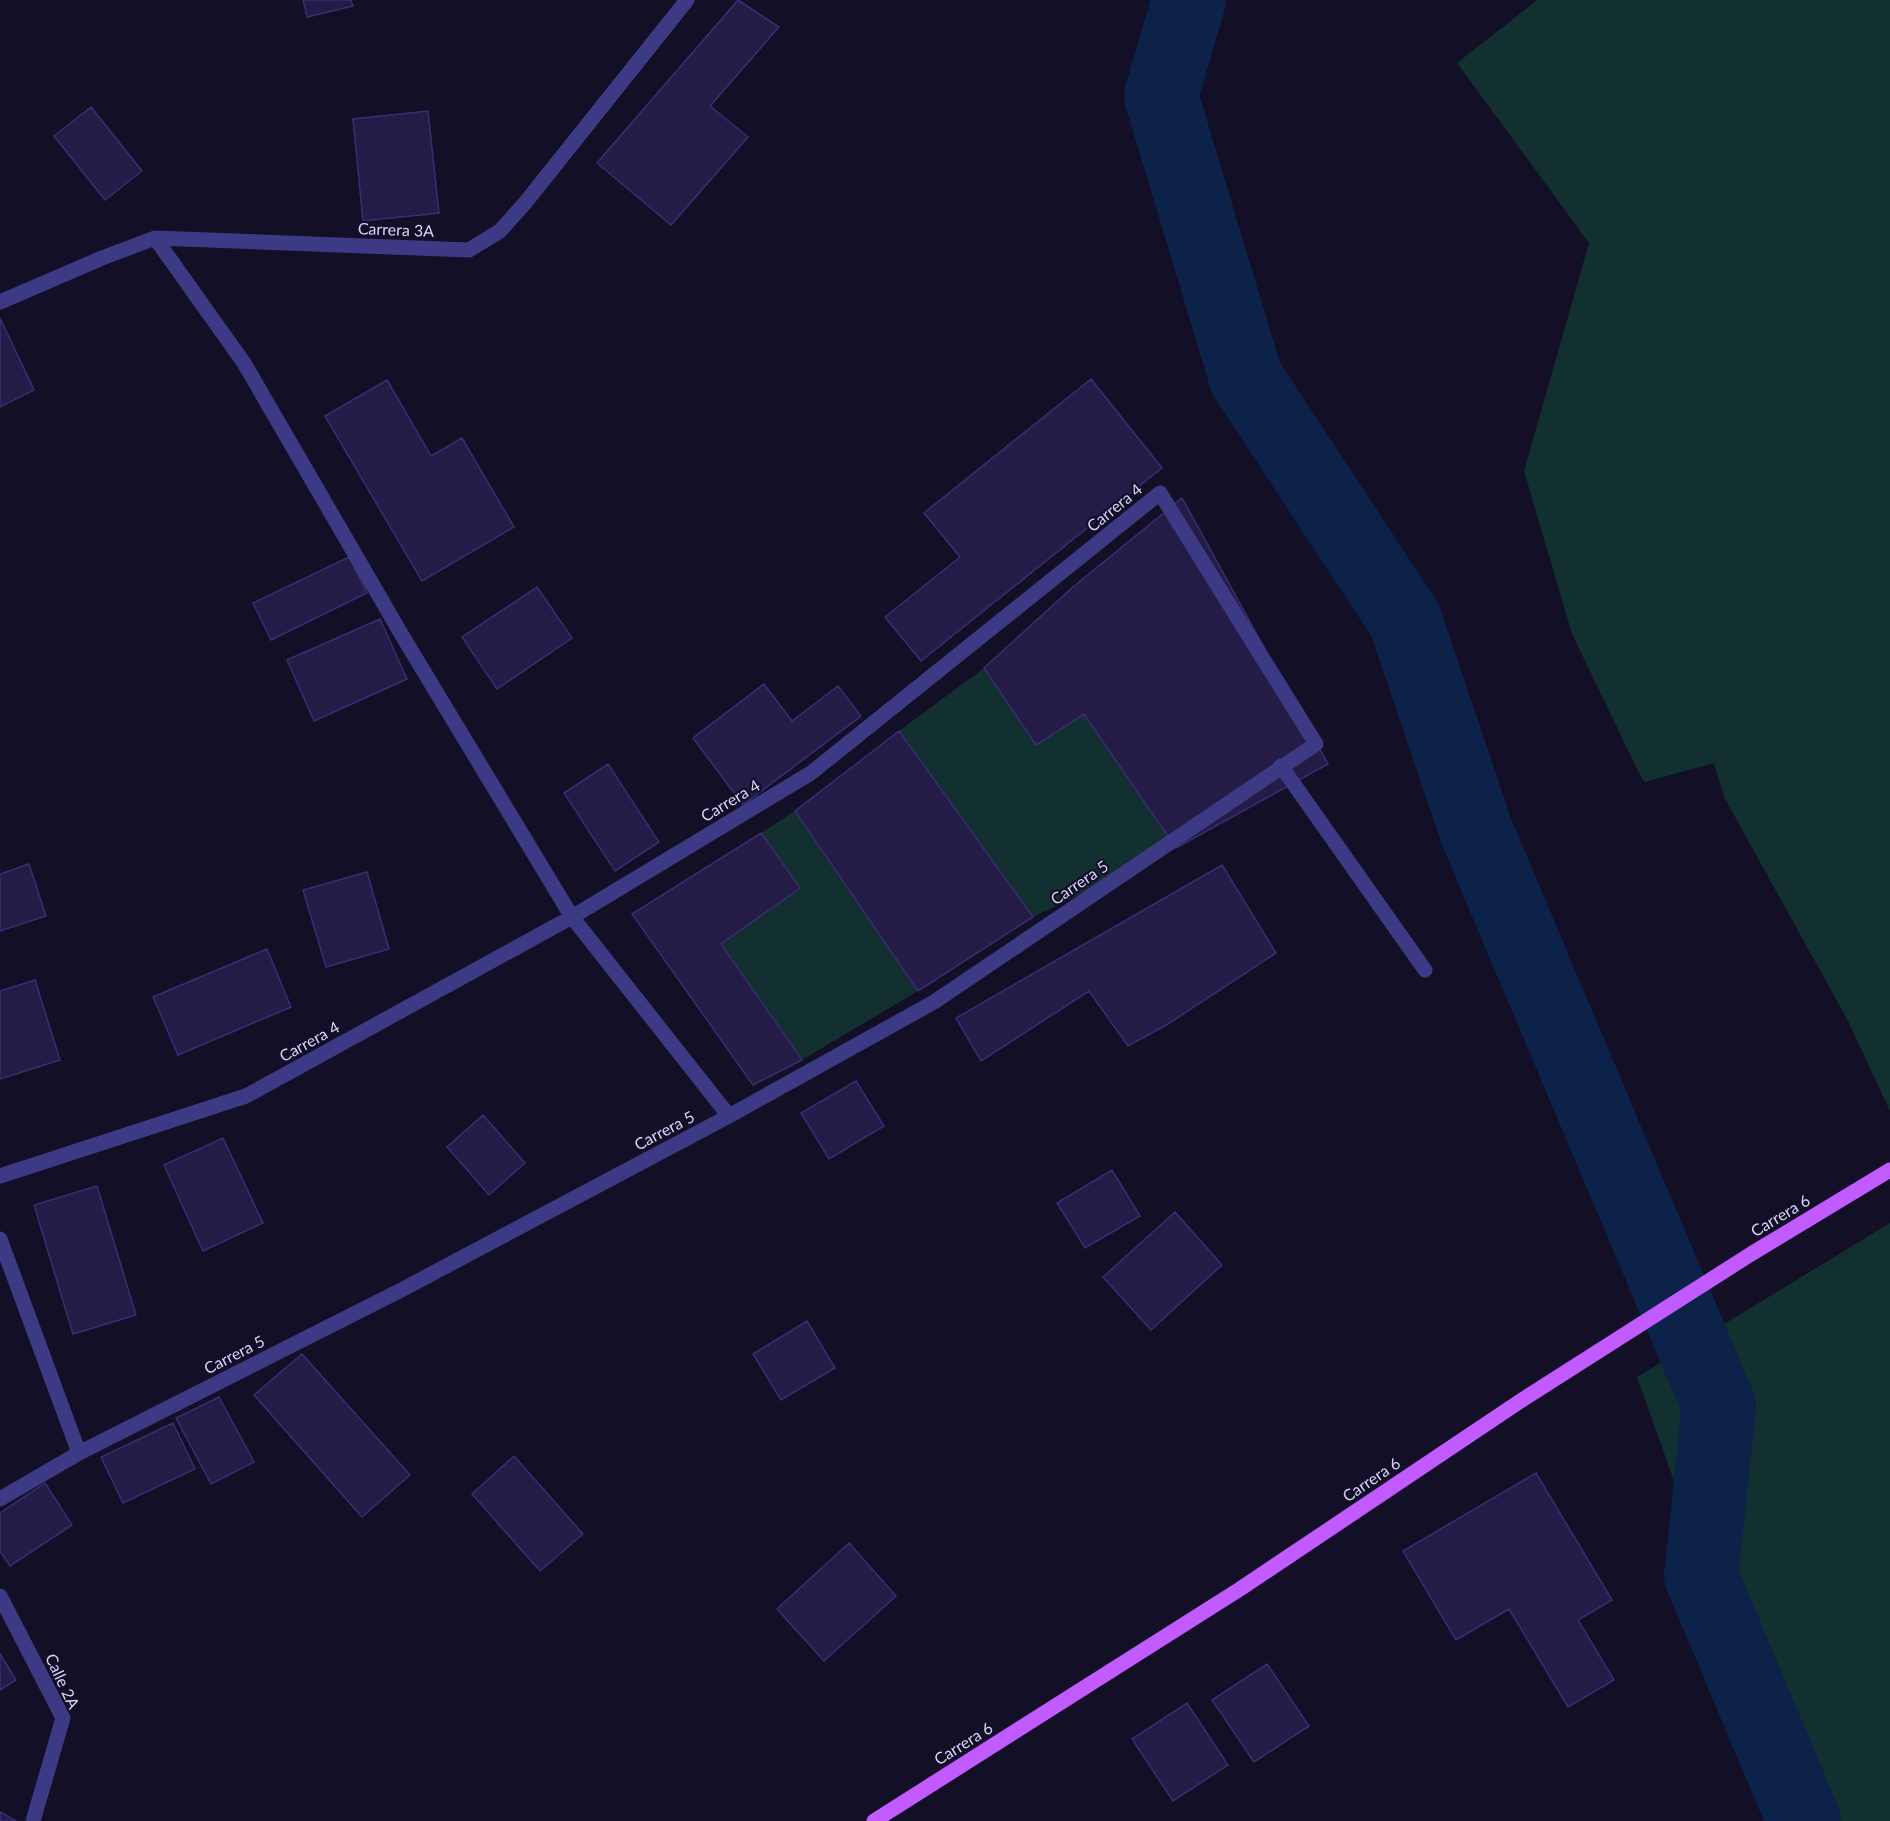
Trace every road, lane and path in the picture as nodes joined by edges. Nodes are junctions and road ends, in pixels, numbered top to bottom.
1 (687, 0) edge
2 (155, 238) junction
3 (0, 302) edge
4 (1316, 744) joint
5 (1281, 766) junction
6 (572, 917) junction
7 (1425, 970) dead end
8 (729, 1116) junction
9 (1890, 1170) edge
10 (0, 1176) edge
11 (0, 1239) edge
12 (79, 1453) junction
13 (0, 1499) edge
14 (0, 1596) edge
15 (33, 1821) edge
16 (874, 1821) edge

1 - 2 street, Carrera 3A
2 - 3 street, Carrera 3A
2 - 6 street
4 - 5 street, Carrera 5
4 - 6 street, Carrera 4
5 - 7 street
5 - 8 street, Carrera 5
6 - 8 street
6 - 10 street, Carrera 4
8 - 12 street, Carrera 5
9 - 16 main road, Carrera 6
11 - 12 street
12 - 13 street, Carrera 5
14 - 15 street, Calle 2A

